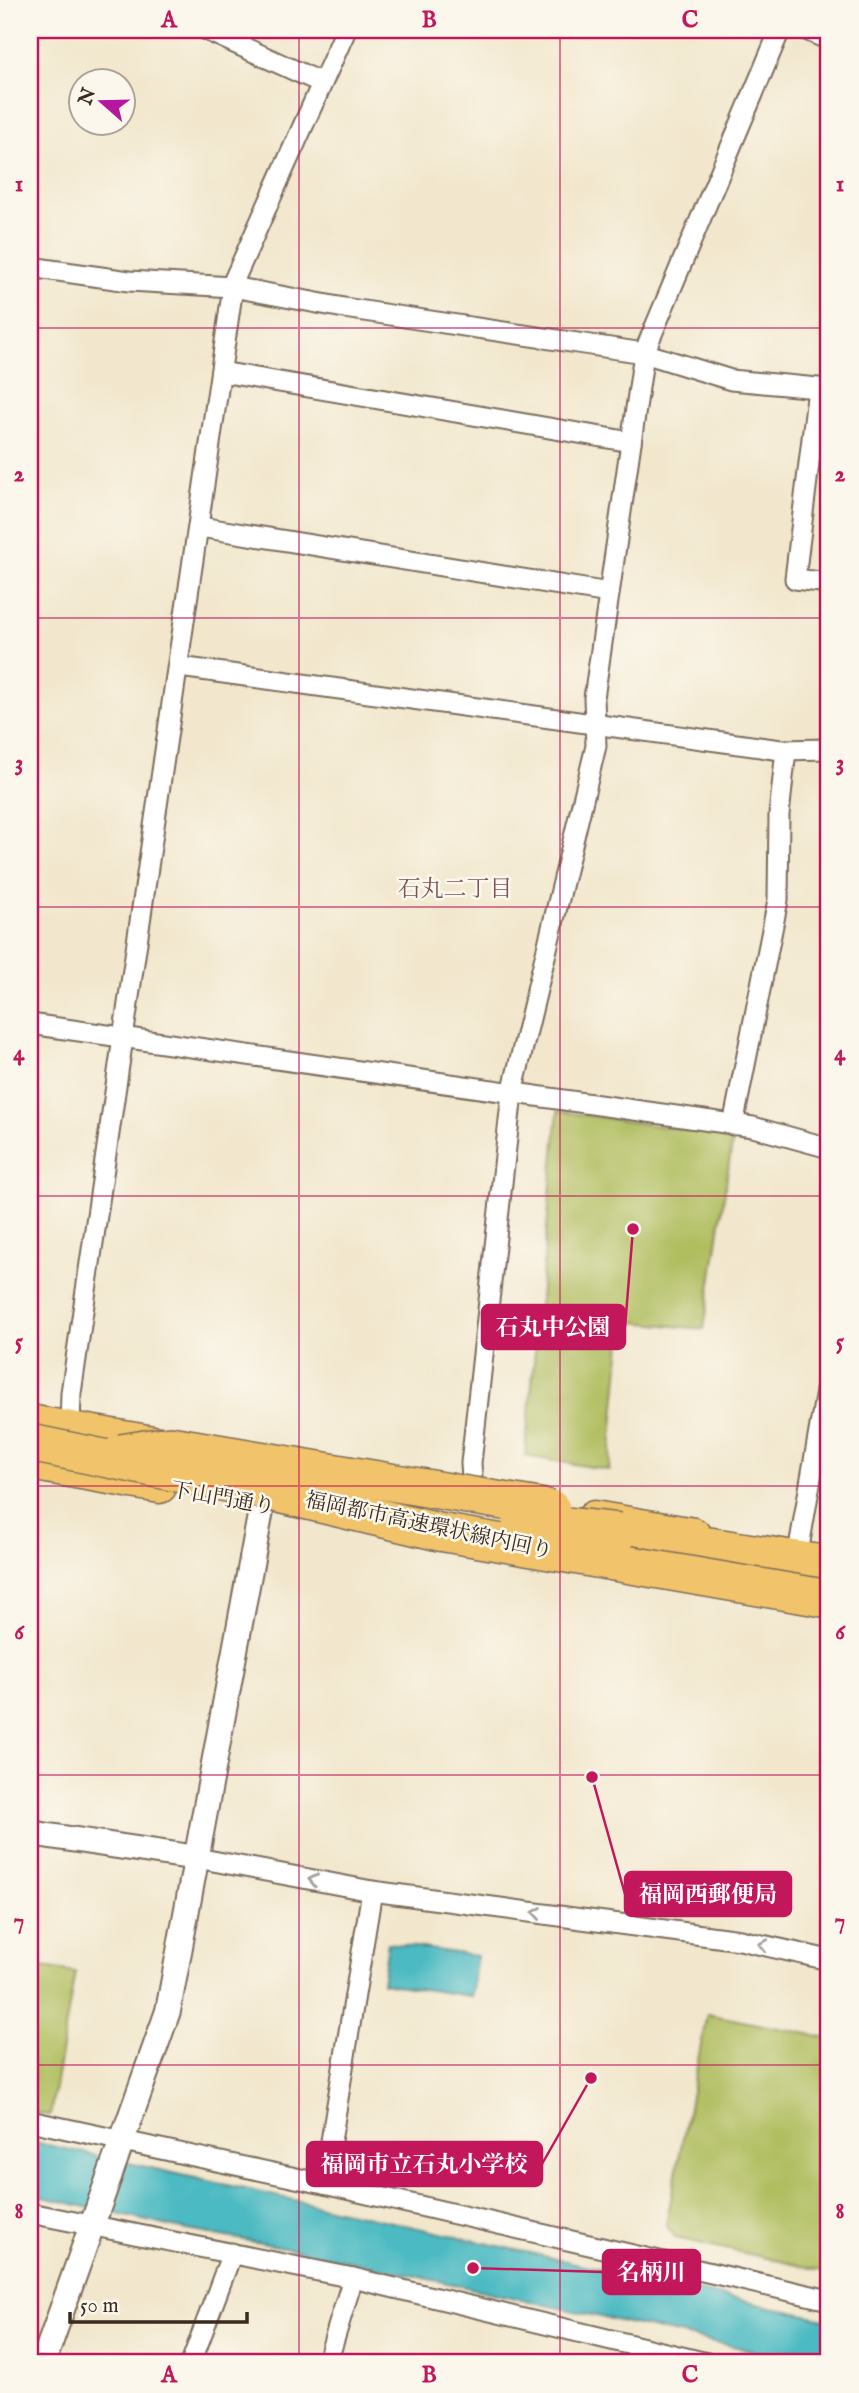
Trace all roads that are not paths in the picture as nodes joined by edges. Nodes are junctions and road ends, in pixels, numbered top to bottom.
1 (206, 30) edge
2 (346, 30) edge
3 (780, 30) edge
4 (806, 30) edge
5 (829, 40) edge
6 (322, 83) junction
7 (30, 267) edge
8 (233, 287) junction
9 (644, 353) junction
10 (221, 372) junction
11 (823, 389) edge
12 (631, 442) junction
13 (200, 527) junction
14 (829, 583) edge
15 (609, 593) junction
16 (180, 667) junction
17 (596, 723) junction
18 (829, 749) edge
19 (786, 750) junction
20 (30, 1024) edge
21 (123, 1036) junction
22 (512, 1093) junction
23 (733, 1125) junction
24 (829, 1148) edge
25 (829, 1374) edge
26 (30, 1420) edge
27 (70, 1427) junction
28 (30, 1443) edge
29 (30, 1466) edge
30 (266, 1486) junction
31 (473, 1495) junction
32 (814, 1559) edge
33 (829, 1559) edge
34 (829, 1584) edge
35 (829, 1599) edge
36 (829, 1608) edge
37 (30, 1833) edge
38 (197, 1858) junction
39 (372, 1891) junction
40 (829, 1960) edge
41 (30, 2121) edge
42 (122, 2143) junction
43 (324, 2184) junction
44 (30, 2213) edge
45 (91, 2228) junction
46 (232, 2253) junction
47 (353, 2278) junction
48 (829, 2300) edge
49 (697, 2362) edge
50 (43, 2363) edge
51 (191, 2363) edge
52 (327, 2363) edge

1 - 6 street
2 - 6 street
3 - 9 street
4 - 5 street
6 - 8 street
7 - 8 street
8 - 9 street
8 - 10 street
9 - 11 street
9 - 12 street
10 - 12 street
10 - 13 street
11 - 14 street
12 - 15 street
13 - 15 street
13 - 16 street
15 - 17 street
16 - 17 street
16 - 21 street
17 - 19 street
17 - 22 street
18 - 19 street
19 - 23 street
20 - 21 street
21 - 22 street
21 - 27 street
22 - 23 street
22 - 31 street
23 - 24 street
25 - 32 street
26 - 27 main road, 下山門通り
27 - 30 main road, 下山門通り
28 - 30 highway, 福岡都市高速環状線内回り, bridge
29 - 30 main road, 下山門通り
29 - 34 highway, bridge
29 - 36 highway, bridge
30 - 31 main road, 下山門通り
30 - 32 highway, bridge
30 - 35 highway, 福岡都市高速環状線内回り, bridge
30 - 36 main road, 下山門通り
30 - 38 street
31 - 32 main road, 下山門通り
32 - 33 main road, 下山門通り
37 - 38 street
39 -> 38 street
38 - 42 street
40 -> 39 street
39 - 43 street
41 - 42 street
42 - 43 street
42 - 45 street
43 - 48 street
44 - 45 street
45 - 46 street
45 - 50 street
46 - 47 street
46 - 51 street
47 - 49 street
47 - 52 street

